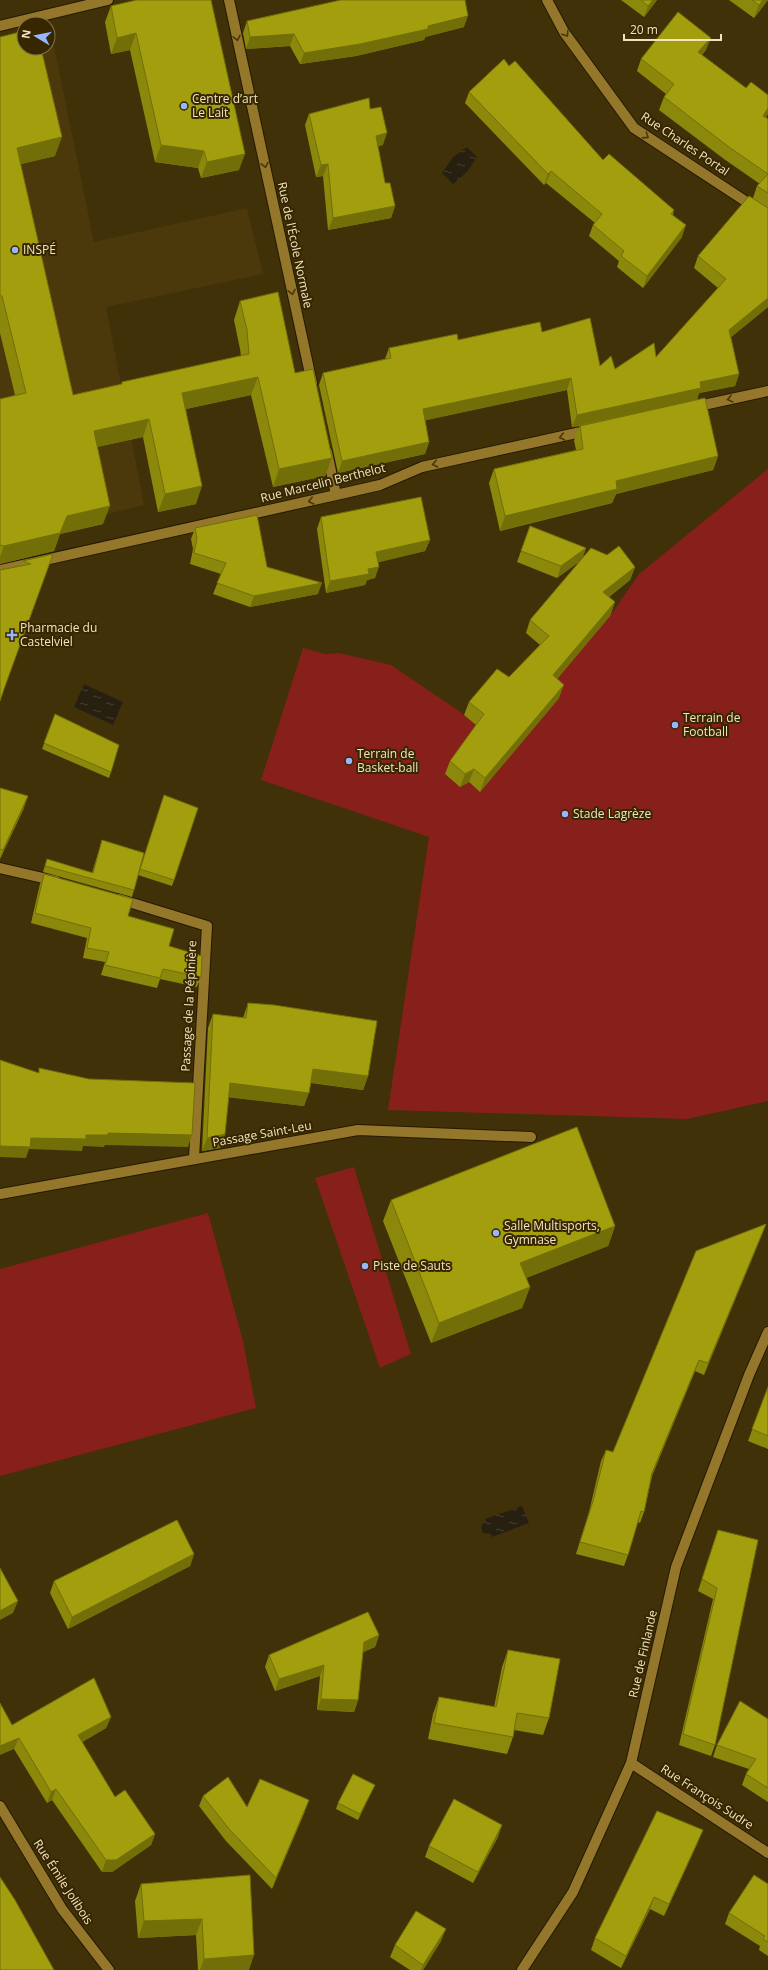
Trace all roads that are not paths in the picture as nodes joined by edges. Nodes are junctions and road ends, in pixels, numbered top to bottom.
1 (108, 0) edge
2 (229, 0) edge
3 (547, 0) edge
4 (0, 26) edge
5 (768, 216) edge
6 (768, 390) edge
7 (315, 396) edge
8 (686, 409) edge
9 (604, 428) edge
10 (325, 443) edge
11 (336, 495) junction
12 (0, 570) edge
13 (0, 868) edge
14 (67, 884) edge
15 (112, 897) edge
16 (531, 1137) dead end
17 (194, 1158) junction
18 (0, 1194) edge
19 (768, 1332) edge
20 (631, 1763) junction
21 (0, 1806) edge
22 (768, 1853) edge
23 (109, 1970) edge
24 (522, 1970) edge

1 - 4 street
2 -> 7 street, Rue de l'École Normale
3 -> 5 street, Rue Charles Portal
6 -> 8 street
9 -> 11 street, Rue Marcelin Berthelot
10 - 11 street
11 -> 12 street, Rue Marcelin Berthelot
13 - 14 street
15 - 17 street, Passage de la Pépinière
16 - 17 street, Passage Saint-Leu
17 - 18 street, Passage Saint-Leu
19 - 20 street, Rue de Finlande
20 - 22 street, Rue François Sudre
20 - 24 street, Rue de Finlande
21 - 23 street, Rue Émile Jolibois

